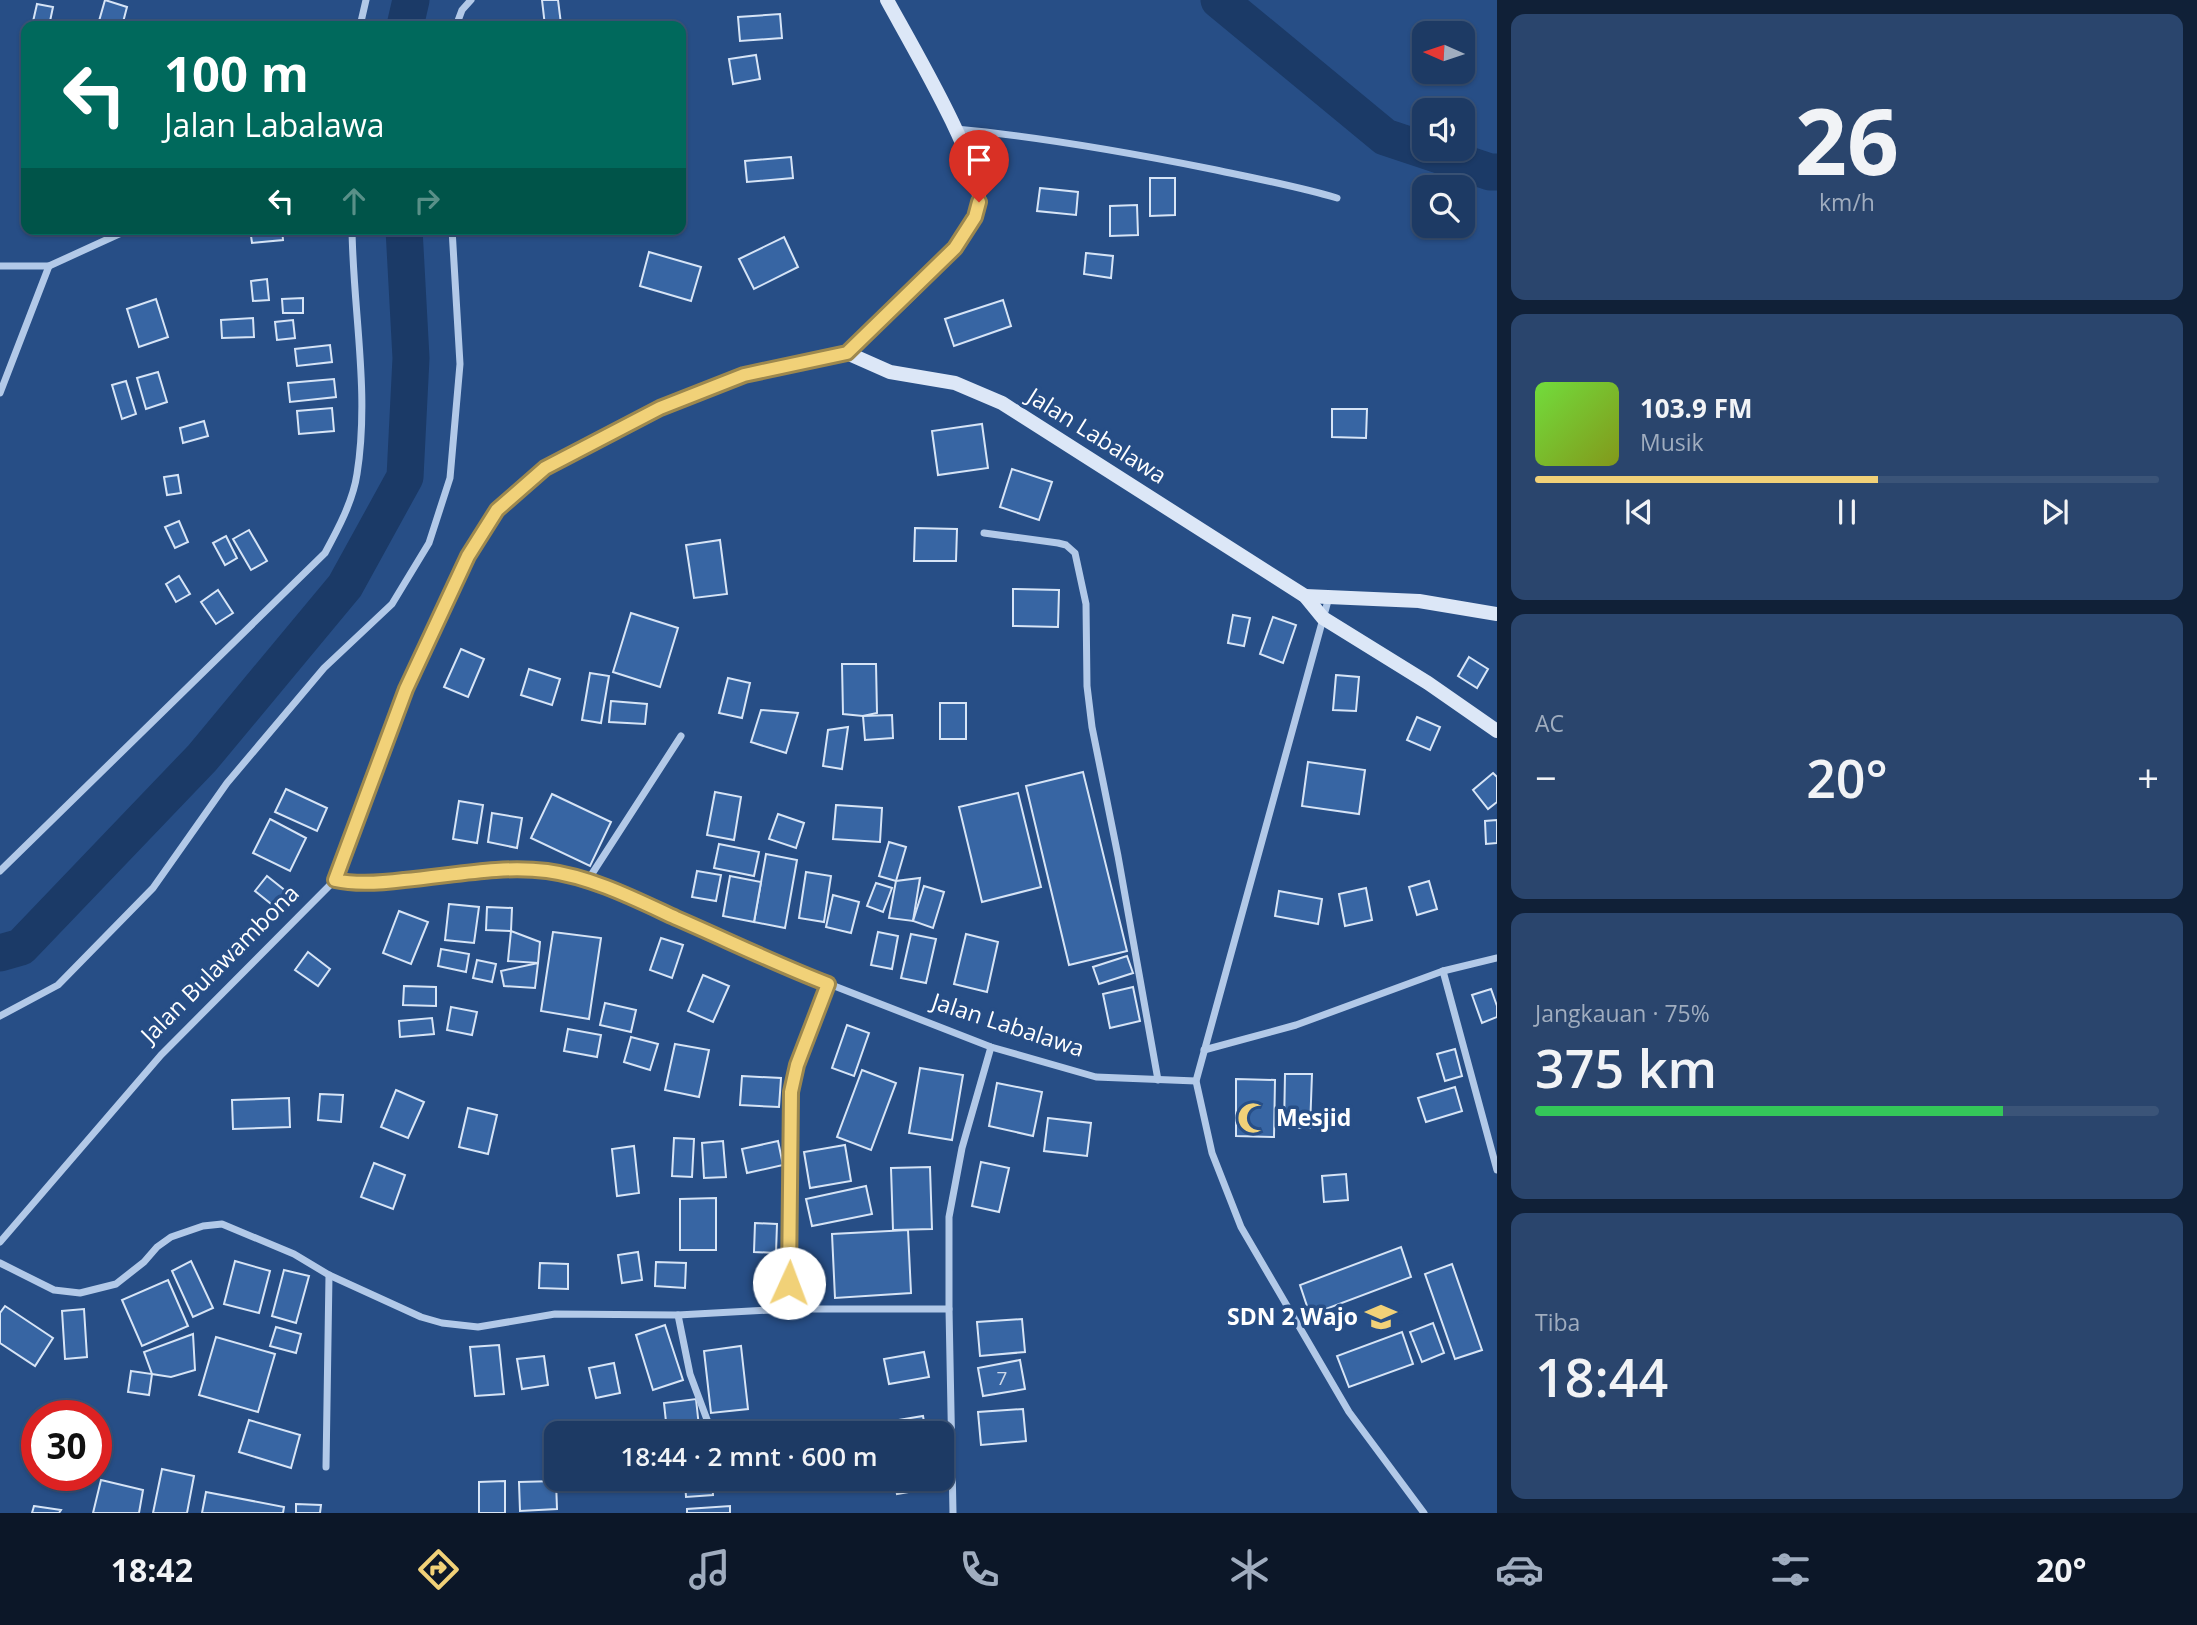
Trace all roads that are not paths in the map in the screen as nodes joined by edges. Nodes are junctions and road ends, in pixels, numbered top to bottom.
1 (366, 0) edge
2 (471, 0) edge
3 (887, 0) edge
4 (361, 21) edge
5 (458, 21) edge
6 (955, 129) junction
7 (1337, 198) dead end
8 (117, 235) edge
9 (352, 235) edge
10 (452, 235) edge
11 (0, 266) edge
12 (49, 266) junction
13 (847, 353) junction
14 (0, 393) edge
15 (984, 533) dead end
16 (1305, 596) junction
17 (1329, 597) junction
18 (1497, 614) edge
19 (1323, 618) junction
20 (1497, 731) edge
21 (681, 736) dead end
22 (0, 871) edge
23 (335, 880) junction
24 (588, 880) junction
25 (1497, 958) edge
26 (1443, 971) junction
27 (828, 984) junction
28 (0, 1016) edge
29 (991, 1047) junction
30 (1205, 1050) junction
31 (1158, 1080) junction
32 (1196, 1081) junction
33 (1497, 1170) edge
34 (0, 1242) edge
35 (0, 1264) edge
36 (329, 1275) junction
37 (948, 1308) junction
38 (788, 1309) junction
39 (678, 1315) junction
40 (708, 1421) edge
41 (326, 1467) dead end
42 (953, 1513) edge
43 (1424, 1513) edge

1 - 4 street
2 - 5 street
3 - 6 main road
6 - 7 street
6 - 13 main road
8 - 12 street
9 - 22 street
10 - 28 street
11 - 12 street
12 - 14 street
13 - 16 main road, Jalan Labalawa
13 - 23 street, Jalan Bulawambona
15 - 31 street
16 - 17 main road
16 - 19 main road
17 - 18 main road
17 - 19 street
19 - 20 main road
19 - 30 street
21 - 24 street
23 - 24 street, Jalan Labalawa
23 - 34 street, Jalan Bulawambona
24 - 27 street, Jalan Labalawa
25 - 26 street
26 - 30 street
26 - 33 street
27 - 29 street, Jalan Labalawa
27 - 38 street
29 - 31 street, Jalan Labalawa
29 - 37 street
30 - 32 street
31 - 32 street, Jalan Labalawa
32 - 43 street
35 - 36 street
36 - 39 street
36 - 41 street
37 - 38 street
37 - 42 street
38 - 39 street
39 - 40 street

